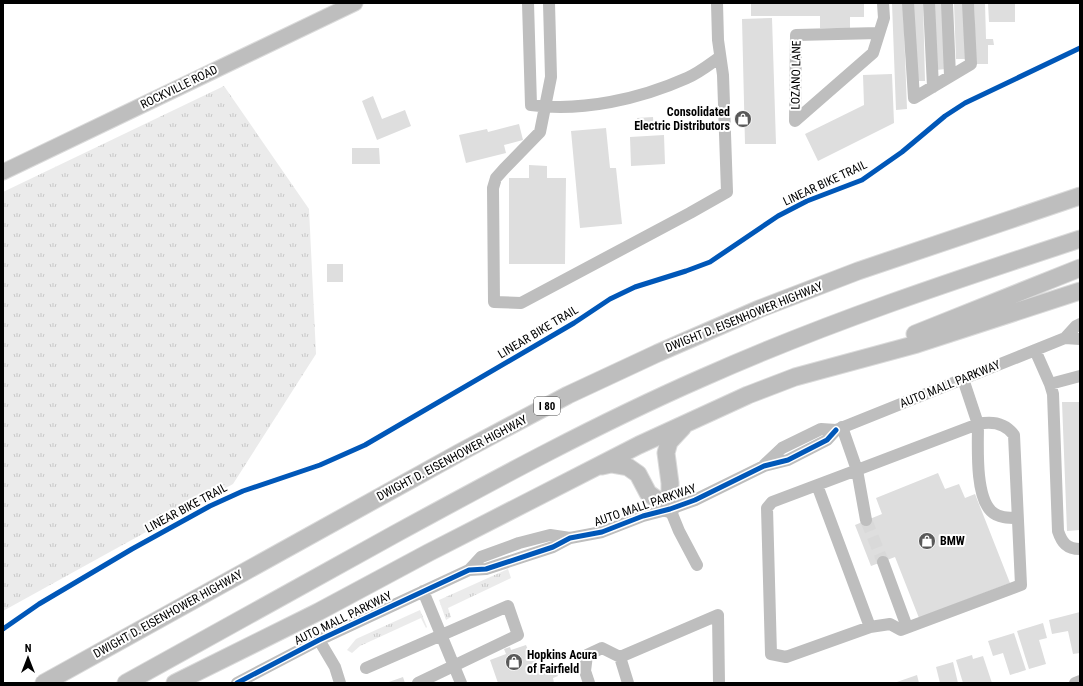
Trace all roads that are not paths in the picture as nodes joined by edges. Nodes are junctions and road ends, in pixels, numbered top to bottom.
1 (355, 3) edge
2 (528, 3) edge
3 (549, 3) edge
4 (717, 3) edge
5 (883, 3) edge
6 (908, 3) edge
7 (930, 3) edge
8 (947, 3) edge
9 (968, 3) edge
10 (880, 33) junction
11 (720, 57) junction
12 (950, 76) junction
13 (933, 87) junction
14 (546, 107) junction
15 (3, 172) edge
16 (1080, 196) edge
17 (1080, 239) edge
18 (1080, 268) edge
19 (1080, 291) edge
20 (1080, 324) edge
21 (1065, 338) junction
22 (1080, 339) edge
23 (1035, 350) junction
24 (852, 361) junction
25 (1080, 376) edge
26 (962, 379) junction
27 (1050, 384) junction
28 (686, 423) junction
29 (978, 424) junction
30 (839, 428) junction
31 (593, 468) junction
32 (858, 470) junction
33 (817, 485) junction
34 (670, 509) junction
35 (1018, 518) junction
36 (866, 520) tunnel mouth
37 (1080, 549) edge
38 (883, 562) tunnel mouth
39 (697, 565) dead end
40 (423, 591) junction
41 (870, 627) junction
42 (908, 627) junction
43 (441, 634) junction
44 (319, 640) junction
45 (620, 657) junction
46 (454, 666) junction
47 (366, 668) dead end
48 (1080, 681) edge
49 (44, 683) edge
50 (126, 683) edge
51 (175, 683) edge
52 (237, 683) edge
53 (340, 683) edge
54 (418, 683) edge
55 (460, 683) edge
56 (589, 683) edge
57 (628, 683) edge
58 (719, 683) edge
59 (1075, 683) edge

1 - 15 main road, ROCKVILLE ROAD
2 - 14 street
3 - 14 street
4 - 11 street
5 - 10 street, LOZANO LANE
6 - 13 street
7 - 13 street
8 - 12 street
9 - 12 street
10 - 10 street, LOZANO LANE
11 - 14 street
11 - 14 street
12 - 13 street
16 - 49 highway, DWIGHT D. EISENHOWER HIGHWAY / I 80
17 - 50 highway
18 - 24 highway
19 - 24 highway
20 - 21 street, AUTO MALL PARKWAY
21 - 22 street, AUTO MALL PARKWAY
21 - 23 street, AUTO MALL PARKWAY
23 - 26 street, AUTO MALL PARKWAY
23 - 27 street
24 - 28 highway
25 - 27 street
26 - 29 street
26 - 30 street, AUTO MALL PARKWAY
27 - 37 street
28 - 31 highway
28 - 34 highway
29 - 32 street
29 - 35 street
29 - 35 street
30 - 32 street
30 - 34 street, AUTO MALL PARKWAY
31 - 34 highway
31 - 51 highway
32 - 33 street
32 - 36 street
33 - 41 street
33 - 41 street
34 - 39 street
34 - 40 street, AUTO MALL PARKWAY
35 - 42 street
38 - 42 street
40 - 43 street
40 - 44 street, AUTO MALL PARKWAY
41 - 42 street
43 - 46 street
43 - 46 street
43 - 47 street
44 - 52 street, AUTO MALL PARKWAY
44 - 53 street
45 - 56 street
45 - 57 street
45 - 58 street
46 - 54 street
46 - 55 street
48 - 59 street

